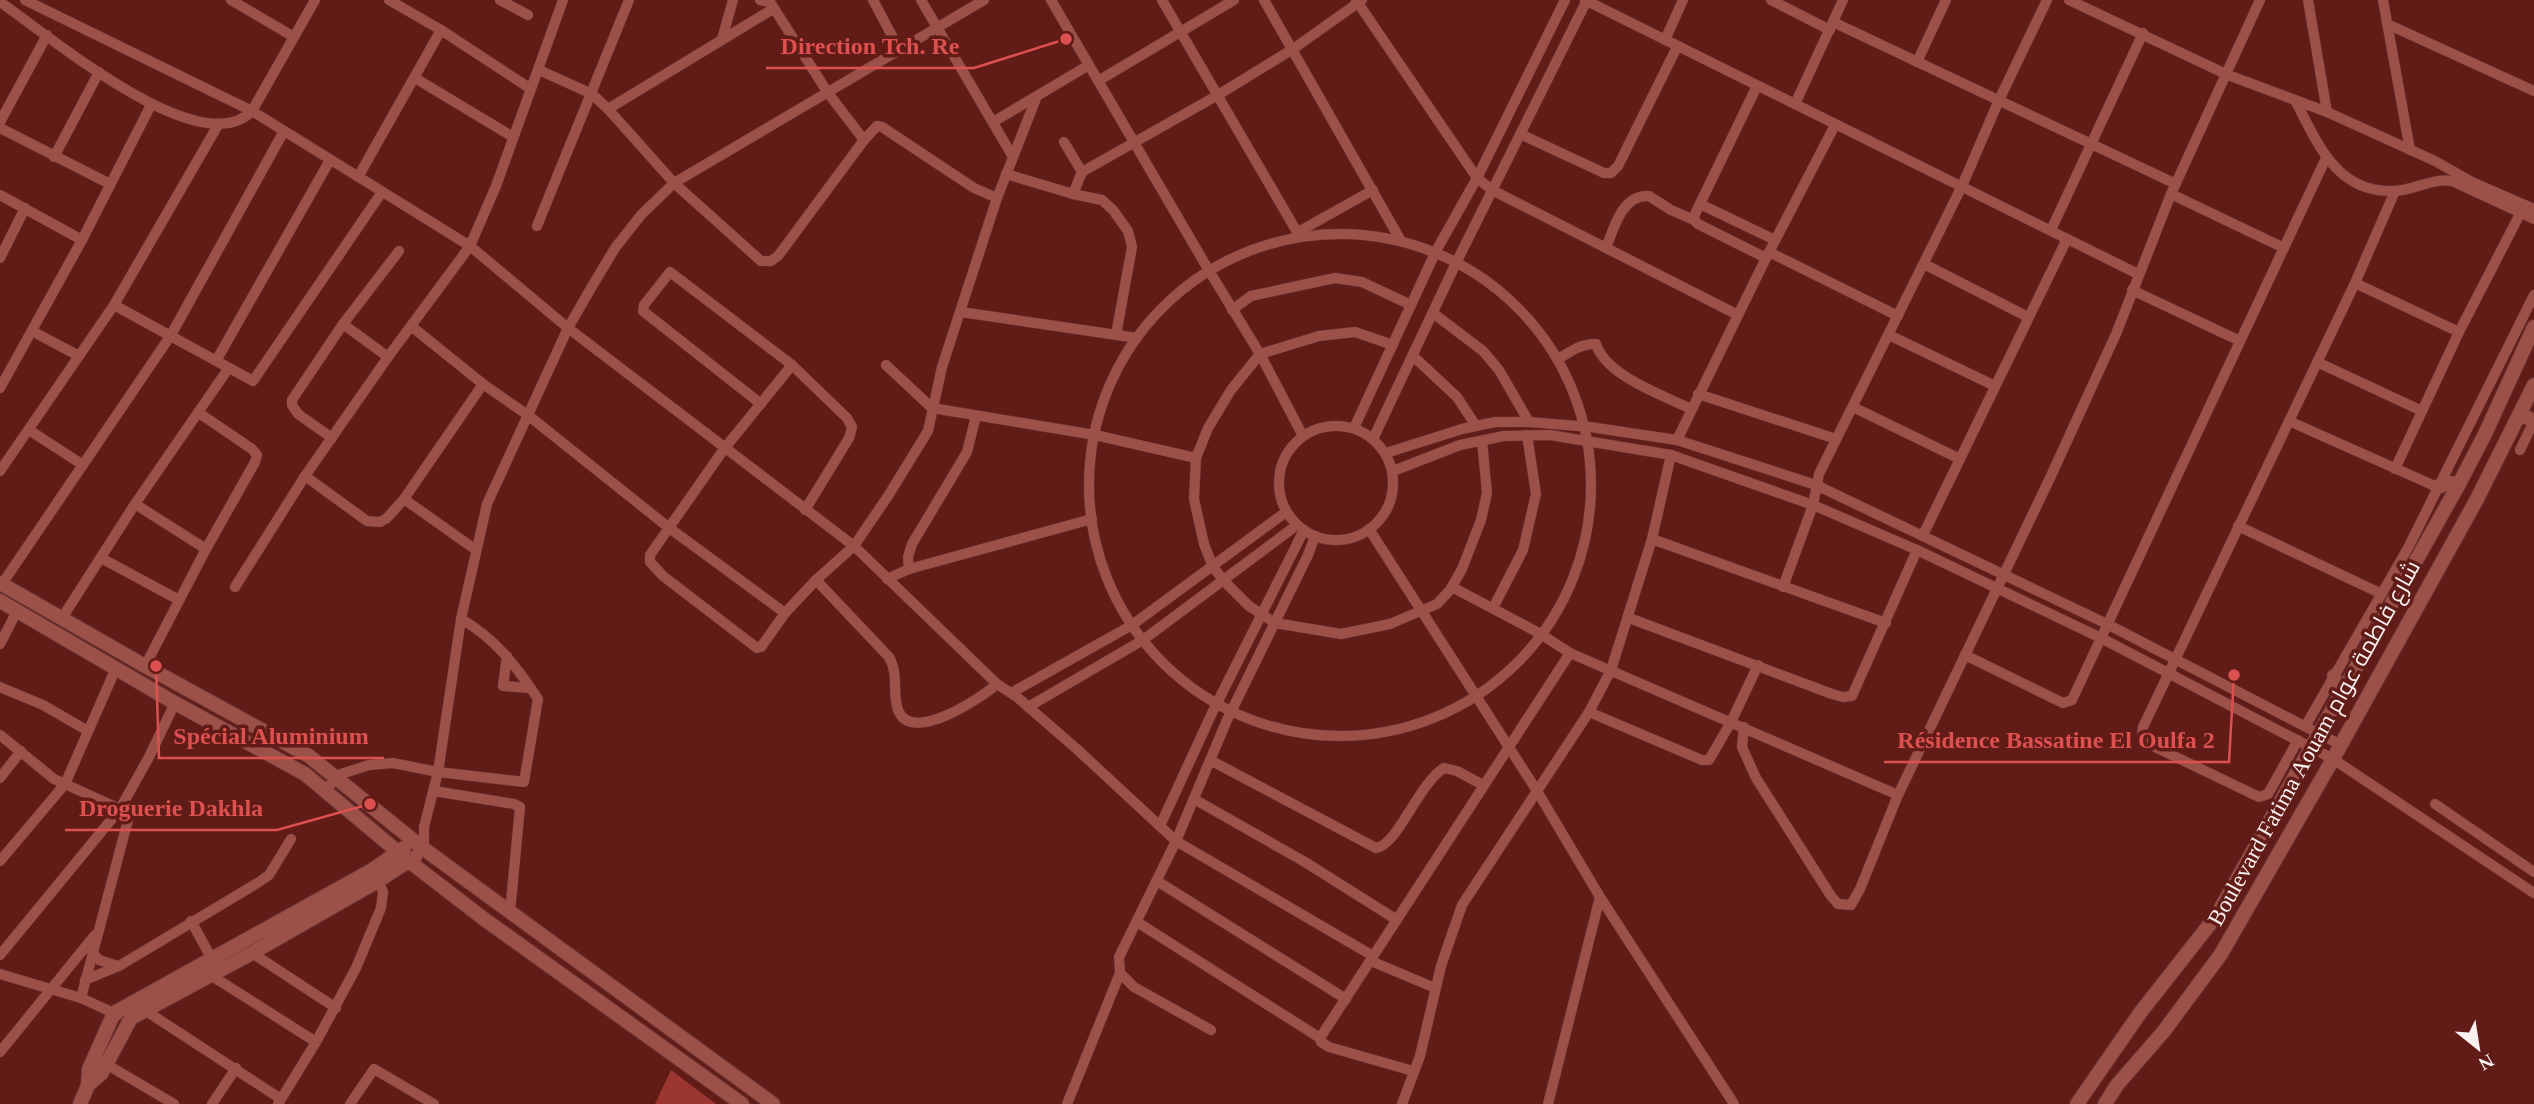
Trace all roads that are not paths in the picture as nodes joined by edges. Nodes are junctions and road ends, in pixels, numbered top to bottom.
1 (25, 0) edge
2 (231, 0) edge
3 (315, 0) edge
4 (389, 0) edge
5 (500, 0) edge
6 (563, 0) edge
7 (629, 0) edge
8 (733, 0) edge
9 (873, 0) edge
10 (921, 0) edge
11 (984, 0) edge
12 (1051, 0) edge
13 (1162, 0) edge
14 (1234, 0) edge
15 (1264, 0) edge
16 (1565, 0) edge
17 (1586, 0) edge
18 (1683, 0) edge
19 (1771, 0) edge
20 (1843, 0) edge
21 (1945, 0) edge
22 (2047, 0) edge
23 (2069, 0) edge
24 (2260, 0) edge
25 (2308, 0) edge
26 (2383, 0) edge
27 (1359, 1) edge
28 (0, 2) edge
29 (768, 3) edge
30 (528, 15) dead end
31 (2387, 24) junction
32 (1832, 26) junction
33 (937, 29) junction
34 (441, 30) junction
35 (1181, 32) junction
36 (2143, 33) junction
37 (47, 35) junction
38 (294, 37) junction
39 (722, 39) junction
40 (1665, 40) junction
41 (1677, 47) junction
42 (1293, 49) junction
43 (900, 51) junction
44 (1917, 62) junction
45 (1089, 65) junction
46 (540, 70) junction
47 (99, 72) junction
48 (2228, 75) junction
49 (415, 78) junction
50 (1098, 81) junction
51 (1757, 86) junction
52 (531, 89) junction
53 (2534, 91) edge
54 (828, 93) junction
55 (592, 94) junction
56 (1218, 95) junction
57 (1037, 96) junction
58 (1999, 100) junction
59 (2295, 100) junction
60 (1795, 104) junction
61 (151, 105) junction
62 (608, 109) junction
63 (251, 111) junction
64 (2327, 112) junction
65 (993, 122) junction
66 (0, 125) edge
67 (218, 125) junction
68 (1835, 125) junction
69 (284, 131) junction
70 (1520, 134) junction
71 (513, 136) junction
72 (864, 140) junction
73 (1064, 142) dead end
74 (1134, 142) junction
75 (2092, 144) junction
76 (2410, 150) junction
77 (54, 157) junction
78 (1013, 157) junction
79 (2326, 158) junction
80 (330, 160) junction
81 (1082, 172) junction
82 (1006, 174) junction
83 (358, 177) junction
84 (1477, 178) junction
85 (674, 183) junction
86 (110, 184) junction
87 (2176, 184) junction
88 (1962, 187) junction
89 (1373, 190) junction
90 (1492, 190) junction
91 (2395, 191) junction
92 (382, 192) junction
93 (1073, 194) junction
94 (2171, 194) junction
95 (0, 195) edge
96 (997, 198) junction
97 (1700, 204) junction
98 (25, 208) junction
99 (2534, 209) edge
100 (2521, 212) junction
101 (2534, 219) edge
102 (1694, 220) junction
103 (537, 226) dead end
104 (2051, 230) junction
105 (1299, 234) junction
106 (2067, 239) junction
107 (82, 240) junction
108 (1775, 240) junction
109 (1401, 241) junction
110 (470, 246) junction
111 (1606, 248) junction
112 (2284, 248) junction
113 (398, 251) dead end
114 (1436, 251) junction
115 (1768, 255) junction
116 (0, 258) edge
117 (1457, 261) junction
118 (1924, 264) junction
119 (1208, 270) junction
120 (2138, 274) junction
121 (2355, 283) junction
122 (2132, 290) junction
123 (2534, 295) edge
124 (114, 305) junction
125 (1411, 305) junction
126 (1232, 310) junction
127 (961, 312) junction
128 (1433, 313) junction
129 (1738, 315) junction
130 (1898, 316) junction
131 (2028, 317) junction
132 (343, 324) junction
133 (411, 326) junction
134 (2534, 327) edge
135 (568, 328) junction
136 (32, 331) junction
137 (2459, 332) junction
138 (172, 335) junction
139 (1116, 335) junction
140 (1889, 335) junction
141 (1137, 338) junction
142 (2240, 341) junction
143 (1393, 345) junction
144 (1260, 354) junction
145 (79, 356) junction
146 (1413, 356) junction
147 (388, 357) junction
148 (1558, 359) junction
149 (216, 361) junction
150 (2317, 362) junction
151 (792, 365) junction
152 (886, 365) dead end
153 (228, 369) junction
154 (483, 384) junction
155 (2534, 385) edge
156 (1996, 386) junction
157 (0, 388) edge
158 (1698, 394) junction
159 (761, 404) junction
160 (1853, 407) junction
161 (932, 408) junction
162 (1691, 409) junction
163 (2422, 411) junction
164 (199, 413) junction
165 (2520, 414) junction
166 (529, 416) junction
167 (976, 416) junction
168 (2289, 421) junction
169 (2534, 421) edge
170 (1529, 422) junction
171 (1476, 426) junction
172 (1590, 427) junction
173 (1354, 428) junction
174 (29, 430) junction
175 (1095, 435) junction
176 (1527, 435) junction
177 (1303, 436) junction
178 (332, 438) junction
179 (1373, 439) junction
180 (1836, 439) junction
181 (1592, 440) junction
182 (1678, 440) junction
183 (1482, 441) junction
184 (724, 449) junction
185 (2521, 450) dead end
186 (1386, 453) junction
187 (1671, 455) junction
188 (1196, 458) junction
189 (1960, 459) junction
190 (83, 465) junction
191 (2395, 468) junction
192 (0, 471) edge
193 (1392, 471) junction
194 (304, 476) junction
195 (2459, 484) junction
196 (1816, 485) junction
197 (2437, 487) junction
198 (404, 499) junction
199 (135, 504) junction
200 (1813, 505) junction
201 (805, 510) junction
202 (1286, 512) junction
203 (1092, 519) junction
204 (2238, 526) junction
205 (668, 527) junction
206 (1301, 528) junction
207 (1369, 530) junction
208 (1315, 536) junction
209 (1923, 536) junction
210 (1652, 539) junction
211 (854, 546) junction
212 (206, 549) junction
213 (476, 550) junction
214 (1917, 550) junction
215 (101, 558) junction
216 (1213, 567) junction
217 (909, 569) junction
218 (2003, 575) junction
219 (887, 579) junction
220 (816, 580) junction
221 (1224, 581) junction
222 (1, 583) edge
223 (235, 587) dead end
224 (1452, 587) junction
225 (1783, 587) junction
226 (1996, 589) junction
227 (2382, 594) junction
228 (179, 600) junction
229 (0, 601) edge
230 (1493, 608) junction
231 (17, 611) junction
232 (1421, 611) junction
233 (785, 613) junction
234 (1261, 614) junction
235 (62, 618) junction
236 (1629, 618) junction
237 (461, 619) junction
238 (1275, 622) junction
239 (1886, 623) junction
240 (2107, 624) junction
241 (1132, 625) junction
242 (1539, 633) junction
243 (2101, 638) junction
244 (1143, 640) junction
245 (0, 644) edge
246 (1570, 653) junction
247 (1965, 655) junction
248 (507, 656) junction
249 (2176, 659) junction
250 (1758, 665) junction
251 (145, 666) junction
252 (116, 668) junction
253 (1611, 670) junction
254 (2169, 673) junction
255 (2334, 676) junction
256 (998, 684) junction
257 (0, 687) edge
258 (530, 688) junction
259 (2341, 692) junction
260 (1011, 694) junction
261 (1474, 694) junction
262 (175, 703) junction
263 (1028, 707) junction
264 (1213, 712) junction
265 (1589, 712) junction
266 (1227, 720) junction
267 (1731, 722) junction
268 (1744, 727) junction
269 (2312, 729) junction
270 (89, 731) junction
271 (0, 735) edge
272 (2304, 743) junction
273 (1508, 747) junction
274 (21, 751) junction
275 (2337, 752) junction
276 (1210, 760) junction
277 (438, 772) junction
278 (337, 776) junction
279 (0, 778) edge
280 (65, 784) junction
281 (1483, 785) junction
282 (325, 790) junction
283 (434, 791) junction
284 (1537, 792) junction
285 (1898, 795) junction
286 (1194, 799) junction
287 (2435, 804) dead end
288 (120, 809) junction
289 (1160, 826) junction
290 (291, 839) dead end
291 (1176, 841) junction
292 (419, 845) junction
293 (404, 857) junction
294 (0, 861) edge
295 (2531, 870) edge
296 (378, 881) junction
297 (1157, 881) junction
298 (2519, 883) junction
299 (2534, 893) edge
300 (1600, 897) junction
301 (510, 912) junction
302 (1397, 920) junction
303 (191, 921) junction
304 (1137, 922) junction
305 (97, 932) junction
306 (92, 952) junction
307 (252, 954) junction
308 (0, 955) edge
309 (212, 959) junction
310 (1372, 959) junction
311 (119, 966) junction
312 (1121, 972) junction
313 (0, 974) edge
314 (212, 976) junction
315 (85, 980) junction
316 (1435, 988) junction
317 (49, 990) junction
318 (81, 998) junction
319 (1346, 999) junction
320 (336, 1008) junction
321 (146, 1011) junction
322 (114, 1013) junction
323 (131, 1018) junction
324 (1211, 1030) dead end
325 (1320, 1038) junction
326 (316, 1042) junction
327 (0, 1052) edge
328 (106, 1064) junction
329 (236, 1068) junction
330 (1413, 1072) junction
331 (88, 1085) junction
332 (280, 1101) edge
333 (1731, 1103) edge
334 (80, 1104) edge
335 (174, 1104) edge
336 (212, 1104) edge
337 (350, 1104) edge
338 (434, 1104) edge
339 (742, 1104) edge
340 (773, 1104) edge
341 (1067, 1104) edge
342 (1402, 1104) edge
343 (1548, 1104) edge
344 (2077, 1104) edge
345 (2105, 1104) edge

1 - 63 street
2 - 38 street
3 - 38 street
4 - 34 street
5 - 30 street
6 - 46 street
7 - 55 street
8 - 39 street
9 - 43 street
10 - 33 street
11 - 33 street
12 - 45 street
13 - 35 street
14 - 35 street
15 - 42 street
16 - 84 street
17 - 40 street
17 - 70 street
18 - 40 street
19 - 32 street
20 - 32 street
21 - 44 street
22 - 58 street
23 - 36 street
24 - 48 street
25 - 64 street
26 - 31 street
27 - 42 street
27 - 84 street
28 - 37 street
29 - 39 street
29 - 54 street
31 - 53 street
31 - 76 street
32 - 44 street
32 - 60 street
33 - 43 street
33 - 65 street
34 - 49 street
34 - 52 street
35 - 50 street
35 - 56 street
36 - 48 street
36 - 75 street
37 - 47 street
37 - 66 street
38 - 63 street
39 - 62 street
40 - 41 street
41 - 51 street
41 - 70 street
42 - 56 street
42 - 89 street
43 - 54 street
44 - 58 street
45 - 50 street
45 - 57 street
46 - 52 street
46 - 55 street
47 - 61 street
47 - 77 street
48 - 59 street
48 - 87 street
49 - 71 street
49 - 83 street
50 - 74 street
51 - 60 street
51 - 97 street
52 - 71 street
54 - 72 street
54 - 85 street
55 - 62 street
55 - 103 street
56 - 74 street
56 - 105 street
57 - 65 street
57 - 78 street
58 - 75 street
58 - 88 street
59 - 64 street
59 - 79 street
60 - 68 street
61 - 67 street
61 - 86 street
62 - 85 street
63 - 67 street
63 - 69 street
64 - 76 street
65 - 78 street
66 - 77 street
67 - 124 street
68 - 88 street
68 - 108 street
69 - 80 street
69 - 138 street
70 - 90 street
71 - 110 street
72 - 85 street
72 - 96 street
73 - 81 street
74 - 81 street
74 - 119 street
75 - 87 street
75 - 104 street
76 - 99 street
77 - 86 street
78 - 82 street
79 - 91 street
79 - 112 street
80 - 83 street
80 - 149 street
81 - 93 street
82 - 93 street
82 - 96 street
83 - 92 street
84 - 90 street
84 - 114 street
85 - 135 street
86 - 107 street
87 - 94 street
88 - 104 street
88 - 118 street
89 - 105 street
89 - 109 street
90 - 111 street
90 - 117 street
91 - 100 street
91 - 121 street
92 - 110 street
92 - 153 street
93 - 139 street
94 - 112 street
94 - 120 street
95 - 98 street
96 - 127 street
97 - 102 street
97 - 108 street
98 - 107 street
98 - 116 street
100 - 101 street
100 - 137 street
102 - 111 street
102 - 115 street
104 - 106 street
105 - 109 street
105 - 119 street
106 - 120 street
106 - 131 street
107 - 136 street
108 - 115 street
109 - 114 street
110 - 133 street
110 - 135 street
111 - 129 street
112 - 142 street
113 - 132 street
114 - 117 street
114 - 125 street
115 - 129 street
115 - 130 street
117 - 128 street
117 - 148 street
118 - 130 street
118 - 131 street
119 - 126 street
119 - 141 street
120 - 122 street
121 - 137 street
121 - 150 street
122 - 142 street
122 - 218 street
123 - 197 street
124 - 138 street
124 - 145 street
125 - 126 street
125 - 143 street
126 - 144 street
127 - 139 street
127 - 161 street
128 - 146 street
128 - 170 street
129 - 158 street
130 - 140 street
131 - 156 street
132 - 147 street
132 - 178 street
133 - 147 street
133 - 154 street
134 - 195 main road, Boulevard Fatima Aouam شارع فاطمة عوام
135 - 166 street
135 - 184 street
136 - 145 street
136 - 157 street
137 - 163 street
138 - 149 street
138 - 190 street
139 - 141 street
140 - 156 street
140 - 160 street
141 - 175 street
142 - 240 street
143 - 144 street
143 - 173 street
144 - 177 street
144 - 188 street
145 - 174 street
146 - 171 street
146 - 179 street
147 - 178 street
148 - 162 street
148 - 172 street
149 - 153 street
150 - 163 street
150 - 168 street
151 - 159 street
151 - 159 street
151 - 201 street
152 - 161 street
153 - 164 street
154 - 166 street
154 - 198 street
155 - 165 main road, Boulevard Fatima Aouam شارع فاطمة عوام
156 - 189 street
158 - 162 street
158 - 180 street
159 - 184 street
160 - 180 street
160 - 189 street
161 - 167 street
161 - 211 street
162 - 182 street
163 - 191 street
164 - 199 street
164 - 212 street
165 - 169 main road
165 - 275 main road, Boulevard Fatima Aouam شارع فاطمة عوام
166 - 205 street
166 - 213 street
167 - 175 street
167 - 217 street
168 - 191 street
168 - 204 street
169 - 185 street
170 - 171 street
170 - 172 street
171 - 186 street
172 - 181 street
172 - 182 street
173 - 177 street
173 - 179 street
174 - 190 street
174 - 192 street
175 - 188 street
175 - 203 street
176 - 181 street
176 - 183 street
176 - 230 street
177 - 202 street
178 - 194 street
179 - 186 street
180 - 196 street
181 - 187 street
181 - 242 street
182 - 196 street
183 - 193 street
183 - 224 street
184 - 201 street
184 - 205 street
186 - 193 street
187 - 200 street
187 - 210 street
188 - 216 street
189 - 209 street
190 - 222 street
191 - 197 street
193 - 207 street
194 - 198 street
194 - 223 street
195 - 197 main road
195 - 259 main road, Boulevard Fatima Aouam شارع فاطمة عوام
196 - 200 street
196 - 209 street
197 - 227 street
198 - 213 street
199 - 212 street
199 - 215 street
200 - 214 street
200 - 225 street
201 - 211 street
202 - 206 street
202 - 216 street
203 - 217 street
203 - 241 street
204 - 227 street
204 - 249 street
205 - 233 street
205 - 233 street
206 - 208 street
206 - 221 street
206 - 234 street
207 - 208 street
207 - 232 street
208 - 238 street
209 - 218 street
210 - 225 street
210 - 236 street
211 - 219 street
211 - 220 street
212 - 228 street
213 - 237 street
214 - 226 street
214 - 239 street
215 - 228 street
215 - 235 street
216 - 221 street
216 - 241 street
217 - 219 street
218 - 226 street
218 - 240 street
219 - 256 street
220 - 233 street
220 - 256 street
221 - 234 street
221 - 244 street
222 - 235 main road
224 - 230 street
224 - 232 street
225 - 239 street
226 - 243 street
226 - 247 street
227 - 255 street
228 - 251 street
229 - 231 main road
230 - 242 street
231 - 245 street
231 - 252 main road
232 - 238 street
232 - 261 street
234 - 238 street
234 - 264 street
235 - 251 main road
236 - 250 street
236 - 253 street
237 - 248 street
237 - 277 street
238 - 266 street
239 - 250 street
240 - 243 street
240 - 249 street
241 - 244 street
241 - 260 street
242 - 246 street
242 - 261 street
243 - 247 street
243 - 254 street
244 - 263 street
244 - 264 street
246 - 253 street
246 - 273 street
247 - 285 street
248 - 258 street
248 - 258 street
249 - 254 street
249 - 269 street
250 - 267 street
251 - 278 main road
252 - 262 main road
252 - 270 street
253 - 265 street
253 - 267 street
254 - 272 street
254 - 272 street
255 - 259 main road
255 - 269 street
256 - 260 street
257 - 270 street
258 - 277 street
259 - 269 main road, Boulevard Fatima Aouam شارع فاطمة عوام
260 - 263 street
261 - 266 street
261 - 273 street
262 - 282 main road
262 - 288 street
263 - 289 street
264 - 266 street
264 - 289 street
265 - 267 street
265 - 284 street
266 - 276 street
267 - 268 street
268 - 285 street
268 - 285 street
269 - 272 main road, Boulevard Fatima Aouam شارع فاطمة عوام
269 - 275 street
270 - 280 street
271 - 274 street
272 - 275 street
272 - 344 main road, Boulevard Fatima Aouam شارع فاطمة عوام
273 - 281 street
273 - 284 street
274 - 279 street
274 - 280 street
275 - 298 street
275 - 345 main road, Boulevard Fatima Aouam شارع فاطمة عوام
276 - 281 street
276 - 286 street
277 - 278 street
277 - 283 street
278 - 282 street
278 - 292 main road
280 - 288 street
280 - 294 street
281 - 302 street
282 - 293 main road
283 - 292 street
283 - 301 street
284 - 300 street
284 - 316 street
286 - 291 street
286 - 302 street
287 - 295 street
288 - 305 street
288 - 308 street
289 - 291 street
290 - 303 street
291 - 297 street
291 - 310 street
292 - 293 main road
292 - 301 main road
293 - 296 main road
293 - 309 main road
293 - 339 main road
295 - 298 street
296 - 307 main road
296 - 320 street
297 - 304 street
297 - 319 street
298 - 299 street
300 - 333 street
300 - 343 street
301 - 340 main road
302 - 310 street
303 - 309 street
303 - 311 street
304 - 312 street
304 - 325 street
305 - 306 street
305 - 317 street
306 - 311 street
306 - 315 street
307 - 314 main road
307 - 320 street
309 - 322 main road
310 - 316 street
310 - 319 street
311 - 315 street
312 - 324 street
312 - 341 street
313 - 317 street
314 - 321 main road
314 - 326 street
315 - 318 street
316 - 330 street
317 - 318 street
317 - 327 street
318 - 322 street
319 - 325 street
320 - 326 street
321 - 323 main road
321 - 329 street
322 - 323 street
322 - 331 main road
323 - 328 main road
325 - 330 street
326 - 332 street
328 - 331 main road
328 - 335 street
329 - 332 street
329 - 336 street
330 - 342 street
331 - 334 main road
337 - 338 street

